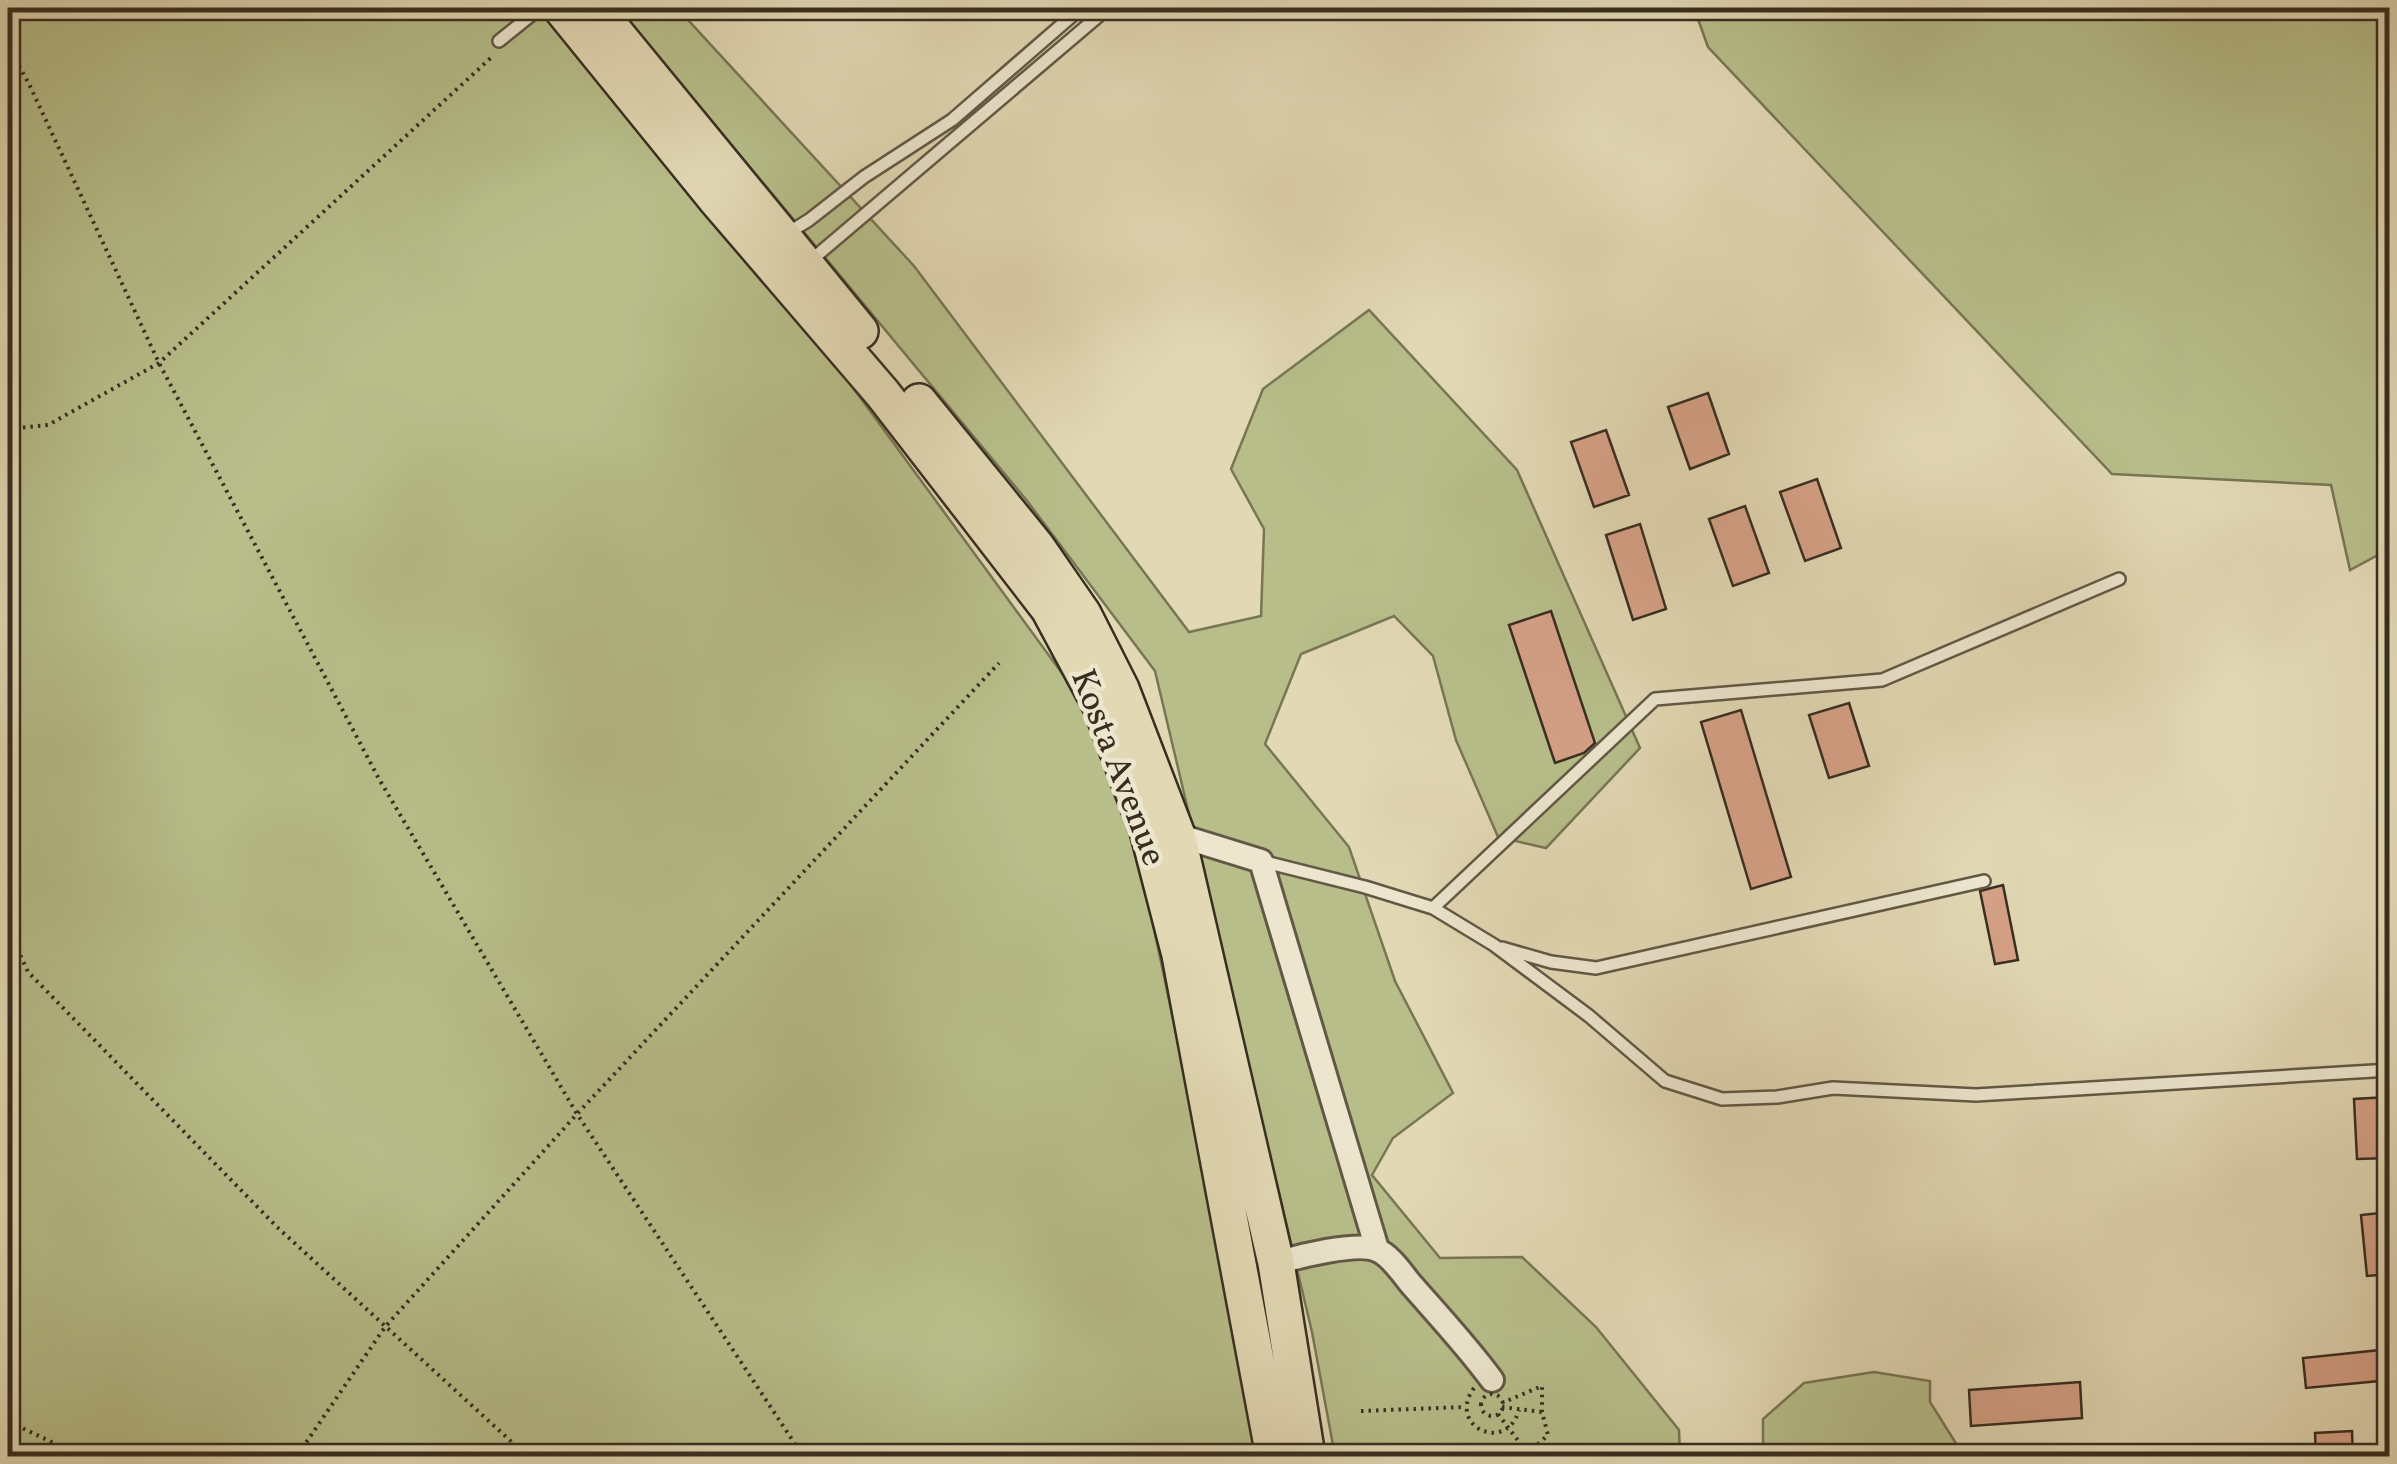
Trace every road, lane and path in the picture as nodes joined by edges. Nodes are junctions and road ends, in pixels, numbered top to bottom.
1 (540, 8) edge
2 (560, 8) edge
3 (595, 8) edge
4 (1081, 8) edge
5 (1108, 8) edge
6 (8, 46) edge
7 (499, 46) joint
8 (783, 236) junction
9 (806, 264) junction
10 (159, 362) junction
11 (8, 428) edge
12 (2119, 579) dead end
13 (999, 662) dead end
14 (1177, 835) junction
15 (1261, 861) junction
16 (1984, 881) dead end
17 (1433, 908) junction
18 (8, 928) edge
19 (1494, 946) junction
20 (2390, 1070) edge
21 (577, 1114) junction
22 (1377, 1249) junction
23 (1276, 1263) junction
24 (385, 1327) junction
25 (1492, 1380) junction
26 (1518, 1397) junction
27 (1502, 1404) junction
28 (1466, 1406) junction
29 (1361, 1410) dead end
30 (1519, 1410) junction
31 (8, 1412) edge
32 (1542, 1412) junction
33 (1498, 1414) junction
34 (1508, 1428) junction
35 (80, 1456) edge
36 (302, 1456) edge
37 (527, 1456) edge
38 (803, 1456) edge
39 (1274, 1456) edge
40 (1307, 1456) edge

1 - 7 lane
2 - 39 main road, Kosta Avenue
3 - 8 main road, Kosta Avenue
4 - 8 lane
5 - 9 lane
6 - 10 path
7 - 10 path
8 - 9 main road, Kosta Avenue
9 - 14 main road, Kosta Avenue
10 - 11 path
10 - 21 path
12 - 17 lane
13 - 21 path
14 - 15 street
14 - 23 main road, Kosta Avenue
15 - 17 lane
15 - 22 street
16 - 19 lane
17 - 19 lane
18 - 24 path
19 - 20 lane
21 - 24 path
21 - 38 path
22 - 23 street
22 - 25 street
23 - 40 main road, Kosta Avenue
24 - 36 path
24 - 37 path
25 - 26 path
25 - 28 path
26 - 27 path
26 - 32 path
27 - 30 path
27 - 33 path
27 - 33 path
28 - 29 path
28 - 34 path
30 - 32 path
30 - 34 path
31 - 35 path
32 - 34 path
33 - 34 path

